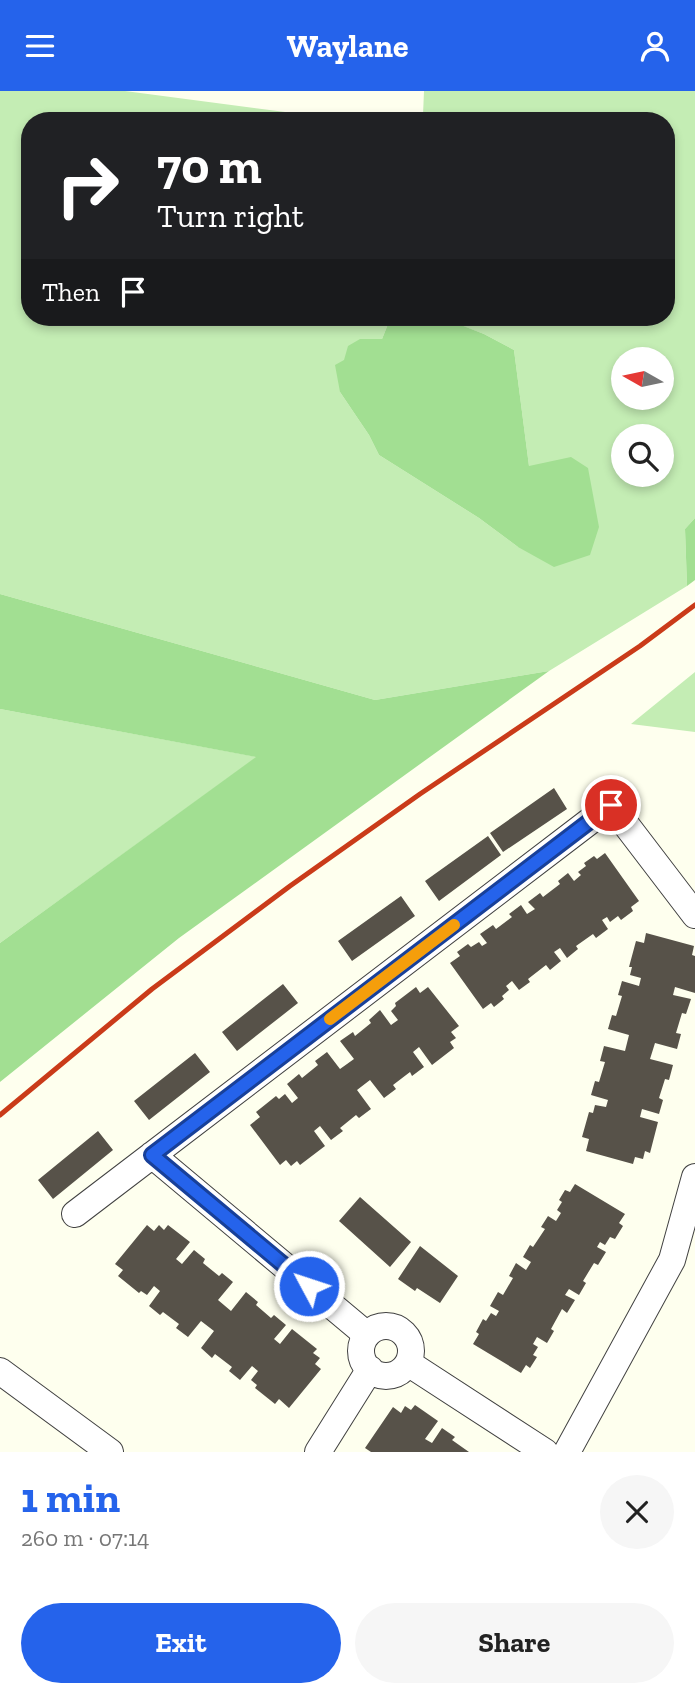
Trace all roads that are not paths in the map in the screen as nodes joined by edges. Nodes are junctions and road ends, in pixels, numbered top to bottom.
1 (695, 915) edge
2 (152, 1155) junction
3 (695, 1177) edge
4 (75, 1214) dead end
5 (367, 1335) junction
6 (408, 1363) junction
7 (370, 1369) junction
8 (0, 1371) edge
9 (110, 1452) edge
10 (317, 1452) edge
11 (545, 1452) edge
12 (567, 1452) edge

1 - 2 street
2 - 4 street
2 - 5 street
3 - 12 street
5 - 6 street
5 - 7 street
6 - 7 street
6 - 11 street
7 - 10 street
8 - 9 street

